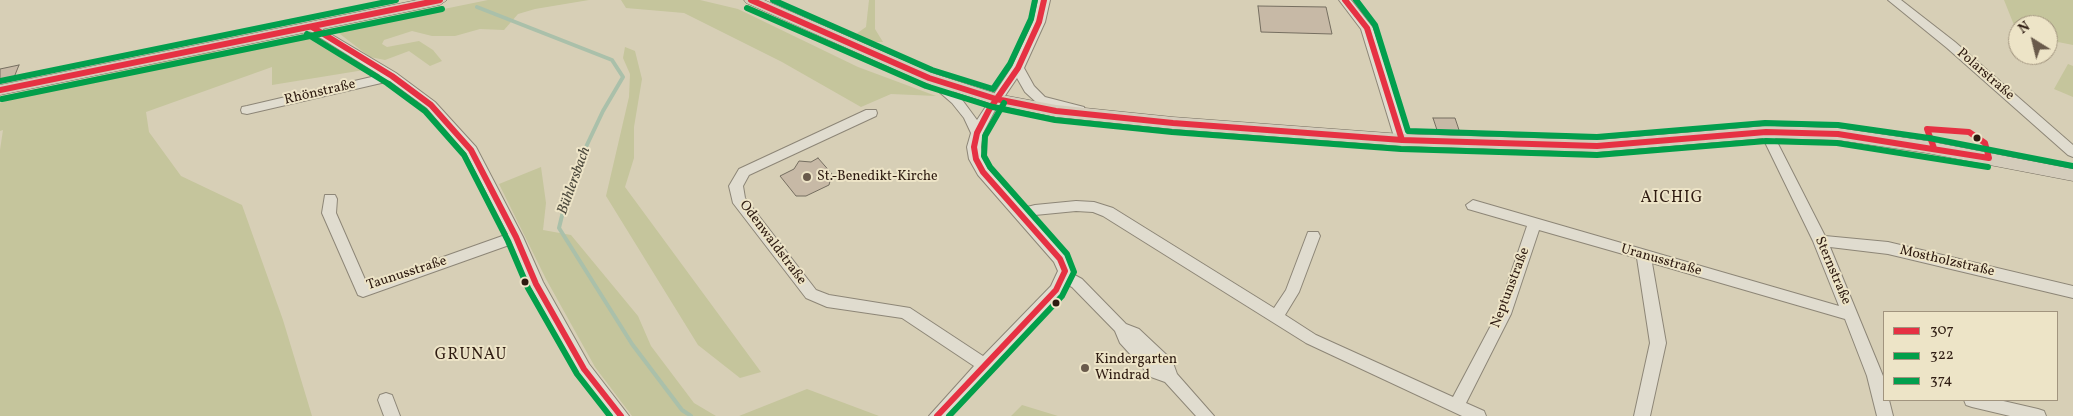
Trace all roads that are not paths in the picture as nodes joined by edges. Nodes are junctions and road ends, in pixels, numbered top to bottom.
1 (440, 0) edge
2 (751, 0) edge
3 (1044, 0) edge
4 (1345, 0) edge
5 (1894, 0) edge
6 (312, 27) junction
7 (1018, 68) junction
8 (392, 76) junction
9 (929, 78) junction
10 (0, 90) edge
11 (996, 99) junction
12 (247, 110) dead end
13 (871, 113) dead end
14 (1100, 116) junction
15 (1766, 132) junction
16 (977, 133) junction
17 (1402, 140) junction
18 (2073, 152) edge
19 (2073, 175) edge
20 (330, 199) dead end
21 (1473, 205) dead end
22 (1022, 214) junction
23 (1535, 222) junction
24 (1314, 236) dead end
25 (516, 238) junction
26 (1820, 241) junction
27 (1644, 256) junction
28 (1063, 276) junction
29 (2073, 292) edge
30 (1850, 316) junction
31 (1275, 318) junction
32 (984, 365) junction
33 (1880, 377) edge
34 (386, 400) dead end
35 (1883, 400) edge
36 (1883, 401) edge
37 (1976, 401) edge
38 (1457, 406) junction
39 (392, 416) edge
40 (621, 416) edge
41 (937, 416) edge
42 (1206, 416) edge
43 (1478, 416) edge
44 (1642, 416) edge
45 (1885, 416) edge
46 (2038, 416) edge

1 - 6 main road
2 - 9 main road
3 - 7 street
4 - 17 street
5 - 18 street, Polarstraße
6 - 8 street
6 - 10 main road
7 - 11 street
7 - 14 street
8 - 12 street, Rhönstraße
8 - 25 street
9 - 11 main road
9 - 16 street
11 - 14 main road
11 - 16 street
13 - 32 street, Odenwaldstraße
14 - 17 main road
15 - 17 main road
15 - 19 main road
15 - 26 street, Sternstraße
16 - 22 street
20 - 25 street, Taunusstraße
21 - 23 street, Uranusstraße
22 - 28 street
22 - 31 street
23 - 27 street, Uranusstraße
23 - 38 street, Neptunstraße
24 - 31 street
25 - 40 street
26 - 29 street, Mostholzstraße
26 - 30 street, Sternstraße
27 - 30 street, Uranusstraße
27 - 44 street
28 - 32 street
28 - 42 street
30 - 33 street, Sternstraße
31 - 38 street
32 - 41 street
33 - 35 street, Sternstraße
34 - 39 street
36 - 45 street, Sternstraße
37 - 46 street
38 - 43 street

